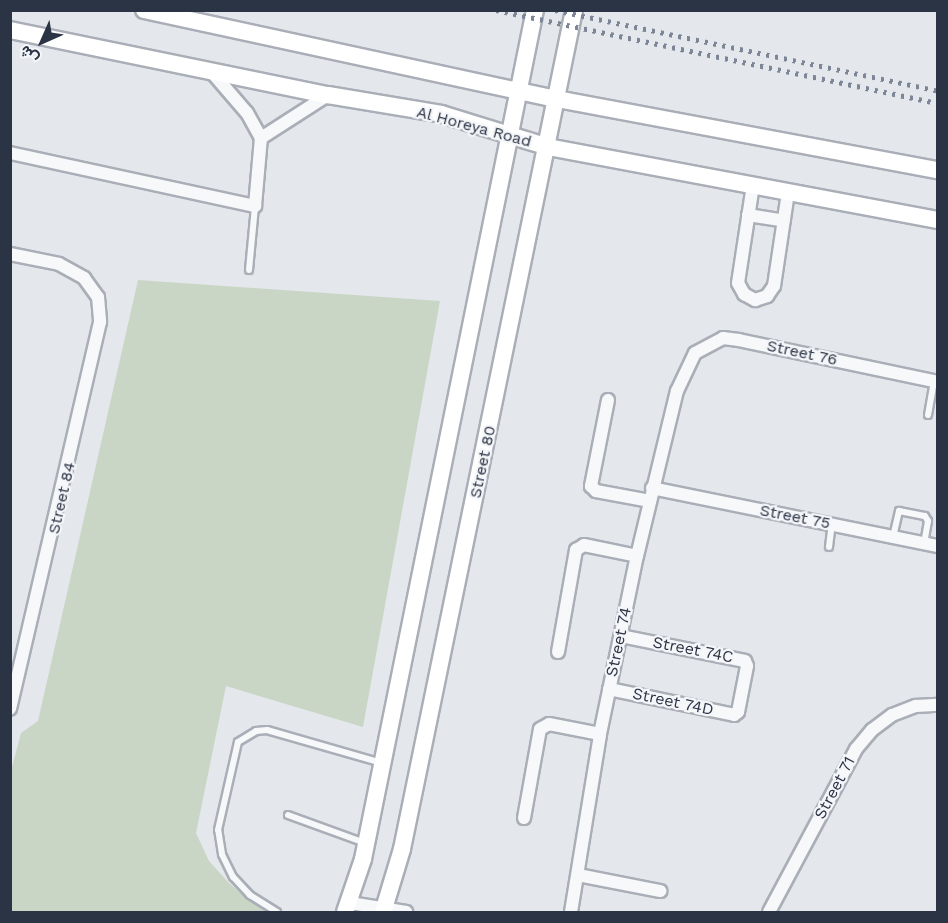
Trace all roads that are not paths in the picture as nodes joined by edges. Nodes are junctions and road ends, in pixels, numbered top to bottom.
1 (144, 10) edge
2 (535, 10) edge
3 (574, 10) edge
4 (10, 30) edge
5 (210, 69) junction
6 (519, 91) junction
7 (328, 96) junction
8 (557, 99) junction
9 (510, 137) junction
10 (261, 138) junction
11 (548, 147) junction
12 (10, 153) edge
13 (938, 170) edge
14 (753, 185) junction
15 (788, 192) junction
16 (255, 206) junction
17 (748, 215) junction
18 (784, 220) junction
19 (938, 220) edge
20 (10, 254) edge
21 (249, 270) dead end
22 (683, 375) joint
23 (936, 382) edge
24 (608, 400) dead end
25 (928, 415) dead end
26 (651, 494) junction
27 (832, 524) junction
28 (892, 537) junction
29 (924, 543) junction
30 (938, 546) edge
31 (830, 547) dead end
32 (637, 556) junction
33 (621, 636) junction
34 (558, 652) dead end
35 (16, 665) edge
36 (609, 689) junction
37 (938, 705) edge
38 (10, 709) edge
39 (736, 715) joint
40 (600, 734) junction
41 (382, 763) junction
42 (288, 815) dead end
43 (524, 818) dead end
44 (366, 844) junction
45 (578, 874) junction
46 (660, 891) dead end
47 (348, 908) edge
48 (384, 911) edge
49 (277, 912) edge
50 (406, 912) edge
51 (571, 912) edge
52 (769, 912) edge

1 - 6 street
2 - 6 street
3 - 8 street, Street 80
4 - 5 street, Al Horeya Road
5 - 7 street, Al Horeya Road
5 - 10 street
6 - 8 street
6 - 9 street
7 - 9 street, Al Horeya Road
7 - 10 street
8 - 11 street, Street 80
8 - 13 street
9 - 11 street, Al Horeya Road
9 - 41 street
10 - 16 street
11 - 14 street, Al Horeya Road
11 - 48 street, Street 80
12 - 16 street
14 - 15 street, Al Horeya Road
14 - 17 street
15 - 18 street
15 - 19 street, Al Horeya Road
16 - 21 lane
17 - 18 street
17 - 18 street
20 - 35 street, Street 84
22 - 23 street, Street 76
22 - 26 street, Street 74
23 - 25 lane
24 - 26 street, Street 75
26 - 27 street, Street 75
26 - 32 street, Street 74
27 - 28 street, Street 75
27 - 31 lane
28 - 29 street, Street 75
28 - 29 lane
29 - 30 street, Street 75
32 - 33 street, Street 74
32 - 34 street
33 - 36 street, Street 74
33 - 39 street, Street 74C
35 - 38 street, Street 84
36 - 39 street, Street 74D
36 - 40 street, Street 74
37 - 52 street, Street 71
40 - 43 street
40 - 45 street, Street 74
41 - 44 street
41 - 49 lane
42 - 44 lane
44 - 47 street
45 - 46 street
45 - 51 street, Street 74
47 - 48 street
48 - 50 street

